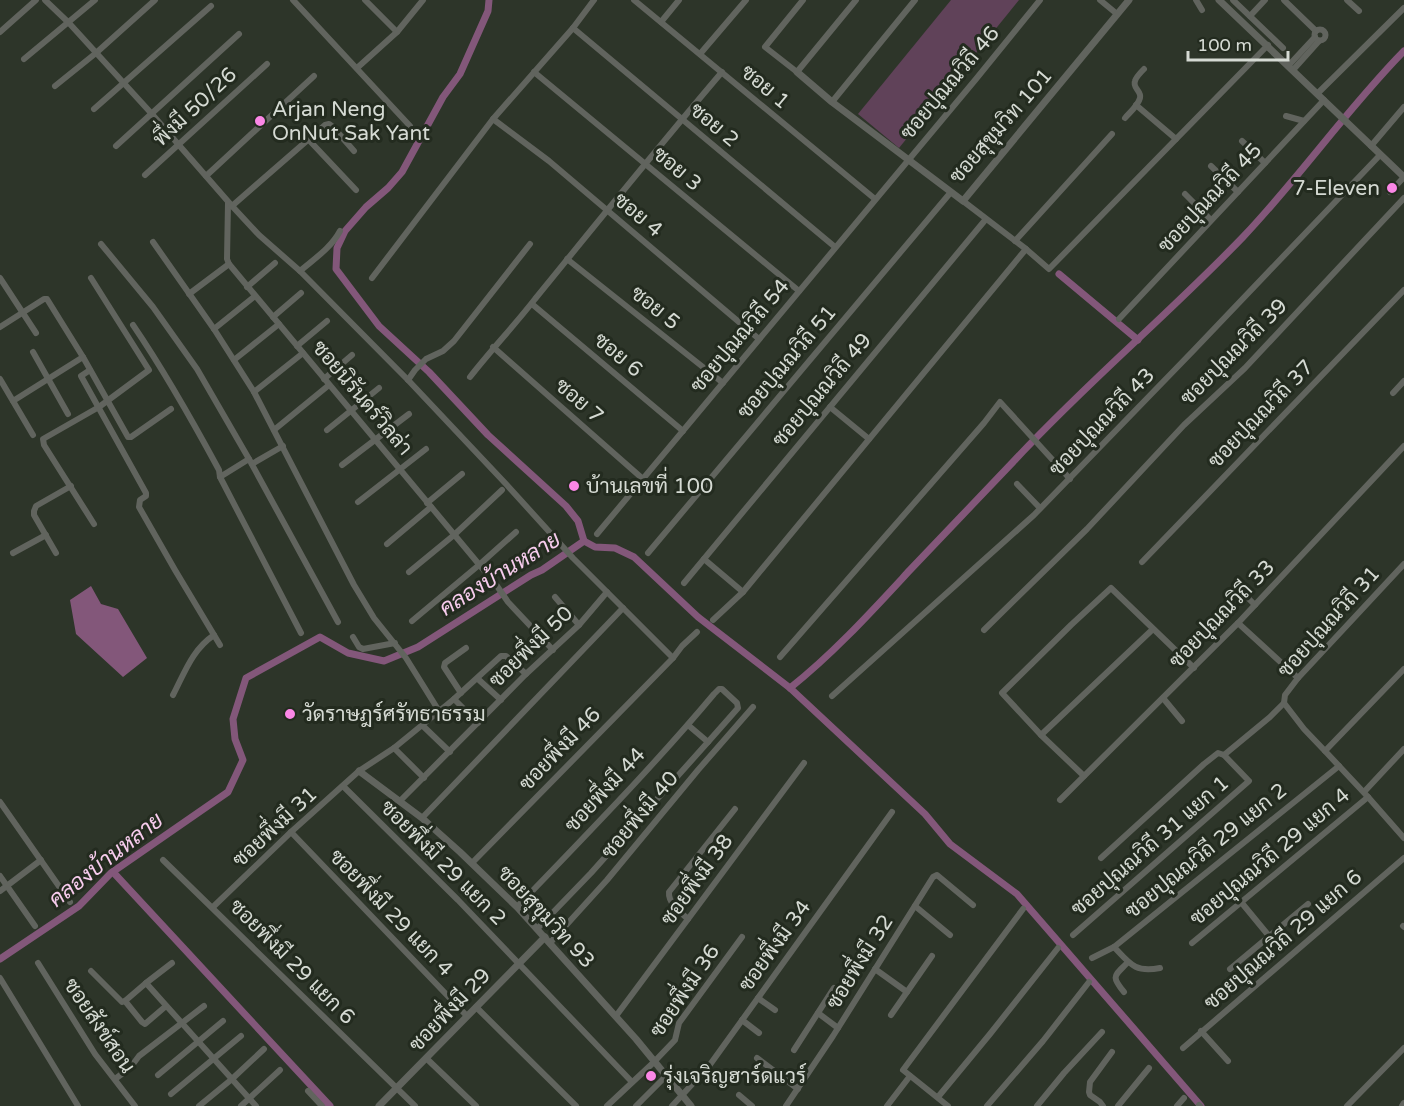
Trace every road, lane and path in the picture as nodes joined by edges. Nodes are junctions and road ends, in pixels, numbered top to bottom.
1 (36, 0) edge
2 (45, 0) edge
3 (95, 0) edge
4 (155, 0) edge
5 (293, 0) edge
6 (365, 0) edge
7 (423, 0) edge
8 (594, 0) edge
9 (679, 0) edge
10 (746, 0) edge
11 (803, 0) edge
12 (856, 0) edge
13 (915, 0) edge
14 (1040, 0) edge
15 (1100, 0) edge
16 (1129, 0) edge
17 (1196, 0) edge
18 (1219, 0) edge
19 (1233, 0) edge
20 (1265, 0) edge
21 (1284, 0) edge
22 (1347, 0) edge
23 (638, 1) edge
24 (211, 6) dead end
25 (1404, 8) edge
26 (1202, 10) dead end
27 (1359, 11) dead end
28 (1117, 14) junction
29 (1250, 16) junction
30 (661, 22) junction
31 (69, 23) junction
32 (573, 28) junction
33 (0, 32) edge
34 (396, 32) junction
35 (239, 34) dead end
36 (1268, 45) junction
37 (1283, 48) dead end
38 (96, 53) junction
39 (700, 54) junction
40 (24, 59) dead end
41 (267, 64) dead end
42 (357, 68) junction
43 (1291, 68) junction
44 (1144, 69) dead end
45 (534, 72) junction
46 (722, 72) junction
47 (797, 72) junction
48 (314, 76) dead end
49 (124, 84) junction
50 (55, 86) dead end
51 (1318, 93) junction
52 (1324, 100) junction
53 (832, 102) junction
54 (1137, 105) junction
55 (1404, 107) edge
56 (94, 109) dead end
57 (151, 113) junction
58 (1286, 116) dead end
59 (1125, 118) dead end
60 (493, 119) junction
61 (682, 119) junction
62 (1304, 121) junction
63 (410, 126) dead end
64 (1112, 134) dead end
65 (308, 139) junction
66 (1176, 139) junction
67 (1242, 141) dead end
68 (178, 145) junction
69 (116, 146) dead end
70 (1371, 146) junction
71 (354, 151) dead end
72 (1380, 155) junction
73 (908, 159) junction
74 (644, 163) junction
75 (1265, 163) junction
76 (1211, 166) dead end
77 (146, 175) dead end
78 (206, 176) junction
79 (1404, 177) edge
80 (356, 190) dead end
81 (951, 192) junction
82 (1238, 192) junction
83 (1390, 192) dead end
84 (1185, 194) dead end
85 (1404, 198) edge
86 (875, 199) junction
87 (963, 201) junction
88 (230, 204) junction
89 (606, 210) junction
90 (986, 219) junction
91 (1211, 220) junction
92 (340, 231) dead end
93 (1015, 241) junction
94 (153, 242) dead end
95 (101, 244) dead end
96 (530, 244) dead end
97 (835, 248) junction
98 (1026, 249) junction
99 (567, 259) junction
100 (275, 263) dead end
101 (229, 264) junction
102 (300, 271) junction
103 (0, 278) edge
104 (91, 278) dead end
105 (372, 278) dead end
106 (248, 286) junction
107 (1404, 290) edge
108 (799, 291) junction
109 (301, 293) dead end
110 (189, 294) junction
111 (255, 296) junction
112 (532, 304) junction
113 (22, 313) junction
114 (273, 317) junction
115 (1119, 319) dead end
116 (327, 321) dead end
117 (279, 324) junction
118 (133, 325) dead end
119 (0, 327) edge
120 (214, 329) junction
121 (36, 333) dead end
122 (759, 339) junction
123 (297, 346) junction
124 (493, 347) junction
125 (33, 351) dead end
126 (303, 353) junction
127 (351, 356) dead end
128 (83, 357) junction
129 (234, 360) junction
130 (90, 370) junction
131 (470, 377) dead end
132 (48, 378) junction
133 (0, 379) edge
134 (324, 379) junction
135 (408, 380) junction
136 (1404, 381) edge
137 (723, 383) junction
138 (329, 385) junction
139 (379, 388) dead end
140 (254, 392) junction
141 (1393, 393) dead end
142 (13, 401) junction
143 (108, 401) junction
144 (99, 407) junction
145 (830, 407) junction
146 (171, 409) dead end
147 (351, 411) junction
148 (68, 414) dead end
149 (409, 414) dead end
150 (274, 430) junction
151 (327, 430) dead end
152 (682, 431) junction
153 (33, 435) dead end
154 (869, 439) junction
155 (375, 440) junction
156 (283, 446) junction
157 (1404, 446) edge
158 (426, 449) dead end
159 (251, 461) junction
160 (342, 465) dead end
161 (400, 470) junction
162 (462, 474) dead end
163 (220, 477) junction
164 (643, 479) junction
165 (1070, 479) junction
166 (1017, 484) dead end
167 (71, 486) junction
168 (502, 490) dead end
169 (358, 502) dead end
170 (429, 505) junction
171 (1040, 508) junction
172 (94, 524) dead end
173 (516, 532) dead end
174 (597, 534) dead end
175 (454, 535) junction
176 (46, 536) junction
177 (387, 544) dead end
178 (13, 553) dead end
179 (56, 553) dead end
180 (648, 553) dead end
181 (704, 559) junction
182 (1142, 561) dead end
183 (1404, 564) edge
184 (479, 566) junction
185 (409, 572) dead end
186 (684, 583) dead end
187 (1240, 591) dead end
188 (607, 592) junction
189 (743, 592) junction
190 (555, 597) dead end
191 (1255, 605) junction
192 (623, 608) junction
193 (713, 620) dead end
194 (412, 621) dead end
195 (338, 622) dead end
196 (1238, 623) junction
197 (579, 625) junction
198 (1153, 629) junction
199 (984, 630) dead end
200 (697, 632) dead end
201 (302, 633) dead end
202 (214, 635) junction
203 (353, 637) dead end
204 (395, 643) junction
205 (220, 645) dead end
206 (466, 648) dead end
207 (553, 650) junction
208 (780, 657) dead end
209 (673, 658) junction
210 (1194, 668) junction
211 (1404, 669) edge
212 (526, 674) junction
213 (1298, 678) junction
214 (478, 679) junction
215 (461, 693) junction
216 (173, 695) dead end
217 (832, 696) dead end
218 (1163, 698) junction
219 (454, 699) junction
220 (501, 700) junction
221 (1284, 703) junction
222 (753, 707) dead end
223 (440, 711) junction
224 (1182, 721) dead end
225 (478, 723) junction
226 (422, 725) junction
227 (688, 725) junction
228 (1041, 735) junction
229 (708, 742) junction
230 (394, 748) junction
231 (1404, 749) edge
232 (1325, 751) junction
233 (450, 752) junction
234 (1224, 755) junction
235 (804, 763) dead end
236 (1339, 766) junction
237 (359, 771) junction
238 (1084, 776) junction
239 (424, 778) junction
240 (343, 786) junction
241 (1366, 794) junction
242 (1060, 800) dead end
243 (400, 801) junction
244 (0, 802) edge
245 (735, 809) dead end
246 (892, 812) dead end
247 (422, 818) junction
248 (291, 832) junction
249 (1404, 838) edge
250 (1101, 858) dead end
251 (1404, 858) edge
252 (41, 860) junction
253 (163, 860) dead end
254 (472, 863) junction
255 (0, 876) edge
256 (7, 886) junction
257 (0, 891) edge
258 (70, 902) dead end
259 (1241, 902) junction
260 (973, 904) dead end
261 (1308, 904) dead end
262 (915, 906) junction
263 (213, 907) junction
264 (517, 907) junction
265 (1023, 909) dead end
266 (688, 919) junction
267 (35, 926) dead end
268 (537, 929) junction
269 (950, 935) dead end
270 (1073, 935) dead end
271 (1269, 936) junction
272 (742, 937) dead end
273 (547, 940) junction
274 (1192, 943) dead end
275 (1114, 947) junction
276 (1058, 948) dead end
277 (932, 956) dead end
278 (1092, 958) dead end
279 (1128, 962) junction
280 (38, 963) dead end
281 (172, 963) dead end
282 (519, 963) junction
283 (1160, 968) dead end
284 (875, 969) junction
285 (1230, 969) dead end
286 (91, 971) dead end
287 (0, 978) edge
288 (1089, 982) dead end
289 (147, 983) junction
290 (834, 988) dead end
291 (907, 992) junction
292 (1124, 992) dead end
293 (758, 998) junction
294 (125, 1001) junction
295 (166, 1006) junction
296 (204, 1006) dead end
297 (476, 1007) junction
298 (775, 1010) dead end
299 (818, 1013) junction
300 (891, 1015) dead end
301 (467, 1016) junction
302 (616, 1016) junction
303 (742, 1020) junction
304 (223, 1021) dead end
305 (182, 1023) junction
306 (838, 1028) junction
307 (1201, 1031) junction
308 (1102, 1032) dead end
309 (759, 1033) dead end
310 (241, 1036) dead end
311 (198, 1042) junction
312 (1183, 1048) dead end
313 (1404, 1048) edge
314 (264, 1049) dead end
315 (794, 1050) dead end
316 (1112, 1052) dead end
317 (426, 1058) junction
318 (757, 1058) dead end
319 (214, 1059) junction
320 (1228, 1061) dead end
321 (654, 1062) junction
322 (1149, 1068) dead end
323 (280, 1070) dead end
324 (158, 1075) dead end
325 (666, 1076) junction
326 (910, 1076) junction
327 (115, 1079) junction
328 (232, 1079) junction
329 (632, 1082) junction
330 (397, 1088) junction
331 (798, 1089) junction
332 (308, 1091) dead end
333 (171, 1094) dead end
334 (739, 1095) dead end
335 (681, 1096) junction
336 (938, 1098) junction
337 (1184, 1098) dead end
338 (249, 1099) junction
339 (78, 1106) edge
340 (135, 1106) edge
341 (199, 1106) edge
342 (241, 1106) edge
343 (256, 1106) edge
344 (322, 1106) edge
345 (379, 1106) edge
346 (415, 1106) edge
347 (476, 1106) edge
348 (576, 1106) edge
349 (607, 1106) edge
350 (636, 1106) edge
351 (672, 1106) edge
352 (690, 1106) edge
353 (752, 1106) edge
354 (786, 1106) edge
355 (887, 1106) edge
356 (948, 1106) edge
357 (987, 1106) edge
358 (1037, 1106) edge
359 (1102, 1106) edge
360 (1118, 1106) edge
361 (1177, 1106) edge
362 (1347, 1106) edge

1 - 33 street
2 - 31 street, ซอยนิรันดร์วิลล่า
3 - 31 street
4 - 38 street
5 - 42 street
6 - 34 street
7 - 34 street
8 - 32 street
9 - 30 street
10 - 39 street
11 - 47 street
12 - 47 street
13 - 53 street
14 - 73 street, ซอยปุณณวิถี 46
15 - 28 street
16 - 28 street, ซอยสุขุมวิท 101
17 - 26 street
18 - 36 street
19 - 29 street
20 - 29 street
21 - 43 street
22 - 27 street
23 - 30 street, ซอย 1
24 - 49 street
25 - 51 street
28 - 87 street, ซอยสุขุมวิท 101
29 - 37 street
30 - 39 street, ซอย 1
31 - 38 street, ซอยนิรันดร์วิลล่า
31 - 40 street
32 - 45 street
32 - 61 street, ซอย 2
34 - 42 street
35 - 57 street
36 - 43 street
36 - 66 street
38 - 49 street, ซอยนิรันดร์วิลล่า
38 - 50 street
39 - 46 street, ซอย 1
41 - 68 street, พึ่งมี 50/26
42 - 63 street
43 - 51 street
44 - 54 street
45 - 60 street
45 - 74 street, ซอย 3
46 - 61 street
46 - 86 street, ซอย 1
47 - 53 street, ซอยสุขุมวิท 101
48 - 78 street
49 - 56 street
49 - 57 street, ซอยนิรันดร์วิลล่า
51 - 52 street
52 - 62 street, ซอยปุณณวิถี 45
52 - 70 street
53 - 73 street, ซอยสุขุมวิท 101
54 - 59 street
54 - 66 street
55 - 70 street
57 - 68 street, ซอยนิรันดร์วิลล่า
57 - 69 street
58 - 62 street
60 - 89 street, ซอย 4
60 - 105 street
61 - 74 street
61 - 97 street, ซอย 2
62 - 75 street, ซอยปุณณวิถี 45
64 - 93 street
65 - 71 street
65 - 80 street
65 - 88 street
66 - 98 street
67 - 75 street
68 - 77 street, พึ่งมี 50/26
68 - 78 street, ซอยนิรันดร์วิลล่า
70 - 72 street
72 - 79 street
72 - 165 street, ซอยปุณณวิถี 43
73 - 81 street, ซอยสุขุมวิท 101
73 - 86 street, ซอยปุณณวิถี 54
74 - 89 street
74 - 108 street, ซอย 3
75 - 82 street, ซอยปุณณวิถี 45
76 - 82 street
78 - 88 street, ซอยนิรันดร์วิลล่า
79 - 83 street
81 - 87 street, ซอยสุขุมวิท 101
81 - 180 street, ซอยปุณณวิถี 51
82 - 91 street, ซอยปุณณวิถี 45
84 - 91 street
85 - 199 street, ซอยปุณณวิถี 39
86 - 97 street, ซอยปุณณวิถี 54
87 - 90 street
88 - 101 street
88 - 102 street, ซอยนิรันดร์วิลล่า
89 - 99 street
89 - 122 street, ซอย 4
90 - 93 street
90 - 145 street, ซอยปุณณวิถี 49
91 - 115 street, ซอยปุณณวิถี 45
92 - 102 street
93 - 98 street
94 - 110 street
95 - 159 street
96 - 135 street
97 - 108 street, ซอยปุณณวิถี 54
98 - 154 street
99 - 112 street
99 - 137 street, ซอย 5
100 - 106 street
101 - 106 street, ซอยนิรันดร์วิลล่า
101 - 110 street
102 - 135 street, ซอยนิรันดร์วิลล่า
103 - 113 street
104 - 143 street
106 - 111 street, ซอยนิรันดร์วิลล่า
107 - 182 street, ซอยปุณณวิถี 37
108 - 122 street, ซอยปุณณวิถี 54
109 - 114 street
110 - 120 street
111 - 114 street, ซอยนิรันดร์วิลล่า
111 - 120 street
112 - 124 street
112 - 152 street, ซอย 6
113 - 119 street
113 - 121 street
113 - 128 street
114 - 117 street, ซอยนิรันดร์วิลล่า
116 - 123 street
117 - 123 street, ซอยนิรันดร์วิลล่า
117 - 129 street
118 - 163 street
120 - 129 street
122 - 137 street, ซอยปุณณวิถี 54
123 - 126 street, ซอยนิรันดร์วิลล่า
124 - 131 street
124 - 164 street, ซอย 7
125 - 132 street
126 - 134 street, ซอยนิรันดร์วิลล่า
126 - 140 street
127 - 134 street
128 - 130 street
128 - 132 street
129 - 140 street
130 - 143 street
130 - 144 street
132 - 142 street
132 - 148 street
133 - 142 street
134 - 138 street, ซอยนิรันดร์วิลล่า
135 - 188 street, ซอยนิรันดร์วิลล่า
136 - 141 street
137 - 152 street, ซอยปุณณวิถี 54
138 - 147 street, ซอยนิรันดร์วิลล่า
138 - 150 street
139 - 147 street
140 - 150 street
142 - 153 street
143 - 144 street
143 - 146 street
144 - 167 street
144 - 202 street
145 - 154 street
145 - 181 street, ซอยปุณณวิถี 49
147 - 151 street
147 - 155 street, ซอยนิรันดร์วิลล่า
149 - 155 street
150 - 156 street
152 - 164 street, ซอยปุณณวิถี 54
154 - 189 street
155 - 160 street
155 - 161 street, ซอยนิรันดร์วิลล่า
156 - 159 street
156 - 204 street
157 - 191 street, ซอยปุณณวิถี 33
158 - 161 street
159 - 163 street
159 - 195 street
161 - 169 street
161 - 170 street, ซอยนิรันดร์วิลล่า
162 - 170 street
163 - 201 street
164 - 174 street, ซอยปุณณวิถี 54
165 - 171 street, ซอยปุณณวิถี 43
165 - 208 street
166 - 171 street
167 - 172 street
167 - 176 street
168 - 175 street
170 - 175 street, ซอยนิรันดร์วิลล่า
170 - 177 street
171 - 217 street, ซอยปุณณวิถี 43
173 - 184 street
175 - 184 street, ซอยนิรันดร์วิลล่า
175 - 185 street
176 - 178 street
176 - 179 street
181 - 186 street, ซอยปุณณวิถี 49
181 - 189 street
183 - 213 street, ซอยปุณณวิถี 31
184 - 194 street
184 - 207 street, ซอยนิรันดร์วิลล่า
187 - 191 street
188 - 192 street, ซอยนิรันดร์วิลล่า
188 - 197 street, ซอยพึ่งมี 50
189 - 193 street
190 - 197 street
191 - 196 street, ซอยปุณณวิถี 33
192 - 209 street, ซอยนิรันดร์วิลล่า
192 - 247 street
196 - 210 street, ซอยปุณณวิถี 33
196 - 213 street
197 - 207 street, ซอยพึ่งมี 50
198 - 210 street
198 - 228 street
198 - 228 street
200 - 209 street, ซอยพึ่งมี 46
202 - 205 street
202 - 216 street
203 - 204 street
204 - 223 street
206 - 215 street
207 - 212 street, ซอยพึ่งมี 50
209 - 254 street, ซอยพึ่งมี 46
210 - 218 street, ซอยปุณณวิถี 33
211 - 232 street
212 - 214 street, ซอยพึ่งมี 31
212 - 220 street, ซอยพึ่งมี 50
213 - 221 street, ซอยปุณณวิถี 31
214 - 215 street, ซอยพึ่งมี 31
214 - 220 street
215 - 219 street, ซอยพึ่งมี 31
218 - 224 street
218 - 238 street, ซอยปุณณวิถี 33
219 - 223 street, ซอยพึ่งมี 31
219 - 225 street
220 - 225 street, ซอยพึ่งมี 50
221 - 232 street, ซอยปุณณวิถี 31
221 - 234 street, ซอยปุณณวิถี 31
222 - 273 street, ซอยพึ่งมี 40
223 - 226 street, ซอยพึ่งมี 31
225 - 233 street, ซอยพึ่งมี 50
226 - 230 street, ซอยพึ่งมี 31
226 - 233 street
227 - 229 street
227 - 229 street, ซอยพึ่งมี 44
227 - 264 street, ซอยพึ่งมี 44
228 - 238 street
229 - 268 street
230 - 237 street, ซอยพึ่งมี 31
230 - 239 street
231 - 241 street, ซอยปุณณวิถี 29 แยก 4
232 - 236 street, ซอยปุณณวิถี 31
233 - 239 street, ซอยพึ่งมี 50
234 - 250 street, ซอยปุณณวิถี 31
234 - 270 street, ซอยปุณณวิถี 31 แยก 1
235 - 266 street, ซอยพึ่งมี 38
236 - 241 street, ซอยปุณณวิถี 31
236 - 275 street, ซอยปุณณวิถี 29 แยก 2
237 - 240 street, ซอยพึ่งมี 31
237 - 243 street, ซอยสุขุมวิท 93
238 - 242 street, ซอยปุณณวิถี 33
239 - 243 street, ซอยพึ่งมี 50
240 - 248 street, ซอยพึ่งมี 31
240 - 282 street, ซอยพึ่งมี 29 แยก 2
241 - 249 street, ซอยปุณณวิถี 31
241 - 259 street, ซอยปุณณวิถี 29 แยก 4
243 - 247 street, ซอยสุขุมวิท 93
244 - 252 street
245 - 266 street
246 - 293 street, ซอยพึ่งมี 34
247 - 254 street, ซอยสุขุมวิท 93
248 - 263 street, ซอยพึ่งมี 31
248 - 301 street, ซอยพึ่งมี 29 แยก 4
251 - 307 street, ซอยปุณณวิถี 29 แยก 6
252 - 256 street
252 - 258 street
253 - 263 street, ซอยพึ่งมี 29 แยก 6
254 - 264 street, ซอยสุขุมวิท 93
255 - 256 street
256 - 257 street
256 - 267 street
259 - 271 street
259 - 274 street, ซอยปุณณวิถี 29 แยก 4
260 - 262 street, ซอยพึ่งมี 32
261 - 271 street
262 - 269 street
262 - 284 street, ซอยพึ่งมี 32
263 - 330 street, ซอยพึ่งมี 29 แยก 6
264 - 268 street, ซอยสุขุมวิท 93
265 - 326 street
266 - 302 street, ซอยพึ่งมี 38
268 - 273 street, ซอยสุขุมวิท 93
271 - 285 street
272 - 321 street, ซอยพึ่งมี 36
273 - 282 street, ซอยพึ่งมี 29
273 - 302 street, ซอยสุขุมวิท 93
275 - 278 street, ซอยปุณณวิถี 29 แยก 2
275 - 279 street
276 - 336 street
277 - 291 street
279 - 283 street
279 - 292 street
280 - 327 street, ซอยสังข์สอน
281 - 289 street
282 - 297 street, ซอยพึ่งมี 29
282 - 329 street, ซอยพึ่งมี 29 แยก 2
284 - 291 street
284 - 306 street, ซอยพึ่งมี 32
286 - 294 street
287 - 339 street
288 - 357 street
289 - 294 street
289 - 295 street
290 - 299 street
291 - 300 street
293 - 298 street
293 - 303 street, ซอยพึ่งมี 34
294 - 295 street
295 - 305 street
296 - 305 street
297 - 301 street, ซอยพึ่งมี 29
297 - 348 street
299 - 306 street
299 - 315 street
301 - 317 street, ซอยพึ่งมี 29
302 - 321 street, ซอยสุขุมวิท 93
303 - 309 street
303 - 335 street, ซอยพึ่งมี 34
304 - 311 street
305 - 311 street
305 - 327 street
306 - 331 street, ซอยพึ่งมี 32
307 - 312 street, ซอยปุณณวิถี 29 แยก 6
307 - 320 street
308 - 358 street
310 - 319 street
311 - 319 street
311 - 324 street
313 - 362 street
314 - 328 street
316 - 359 street
317 - 330 street, ซอยพึ่งมี 29
317 - 347 street
318 - 331 street
319 - 328 street
319 - 333 street
321 - 325 street, ซอยสุขุมวิท 93
321 - 329 street, ซอยพึ่งมี 36
322 - 360 street
323 - 338 street
325 - 335 street, ซอยสุขุมวิท 93
325 - 350 street
326 - 336 street
326 - 355 street
327 - 340 street, ซอยสังข์สอน
328 - 338 street
328 - 341 street
329 - 349 street, ซอยพึ่งมี 36
330 - 345 street, ซอยพึ่งมี 29
330 - 346 street, ซอยพึ่งมี 29 แยก 6
331 - 354 street, ซอยพึ่งมี 32
332 - 344 street
334 - 353 street
335 - 351 street, ซอยพึ่งมี 34
335 - 352 street, ซอยสุขุมวิท 93
336 - 356 street
337 - 361 street
338 - 342 street
338 - 343 street

